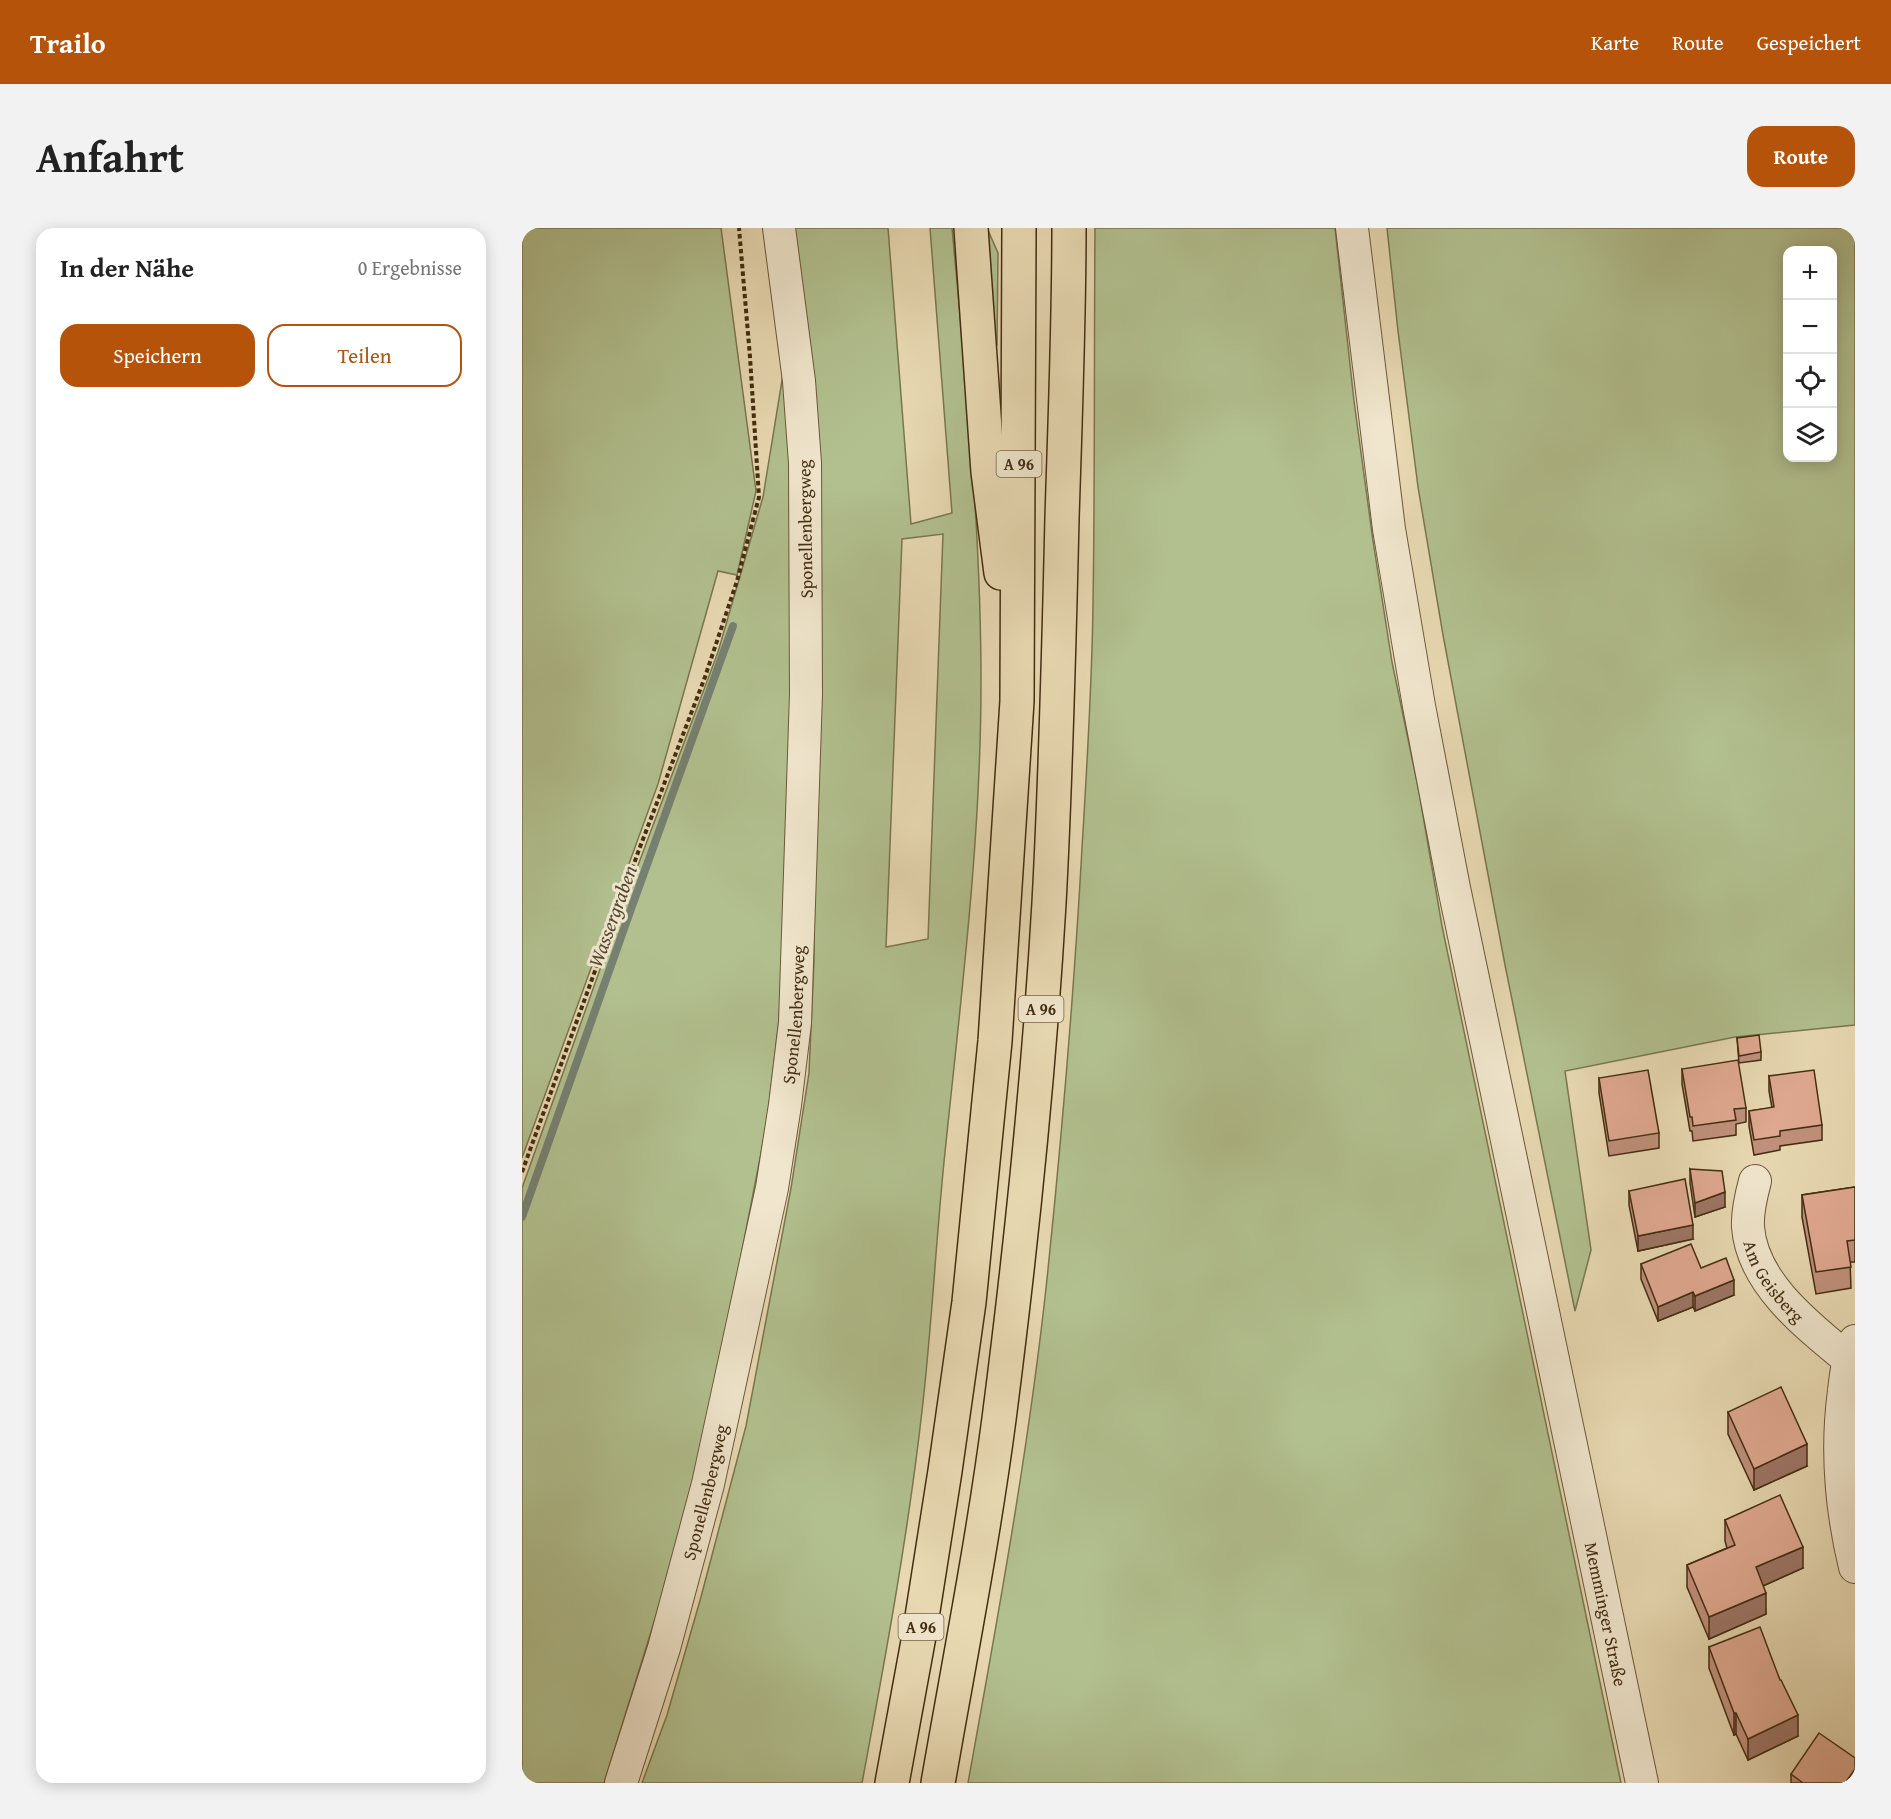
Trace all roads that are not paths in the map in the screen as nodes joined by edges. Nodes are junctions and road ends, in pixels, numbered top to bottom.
1 (779, 228) edge
2 (971, 228) edge
3 (1019, 228) edge
4 (1069, 228) edge
5 (1352, 228) edge
6 (1017, 701) junction
7 (1755, 1181) dead end
8 (1852, 1350) edge
9 (1855, 1566) edge
10 (621, 1783) edge
11 (892, 1783) edge
12 (938, 1783) edge
13 (1642, 1783) edge

1 - 10 street, Sponellenbergweg
2 - 6 highway, A 96
3 - 6 highway, A 96
4 - 12 highway, A 96
5 - 13 street, Memminger Straße
6 - 11 highway, A 96
7 - 8 street, Am Geisberg
8 - 9 street, Am Geisberg

